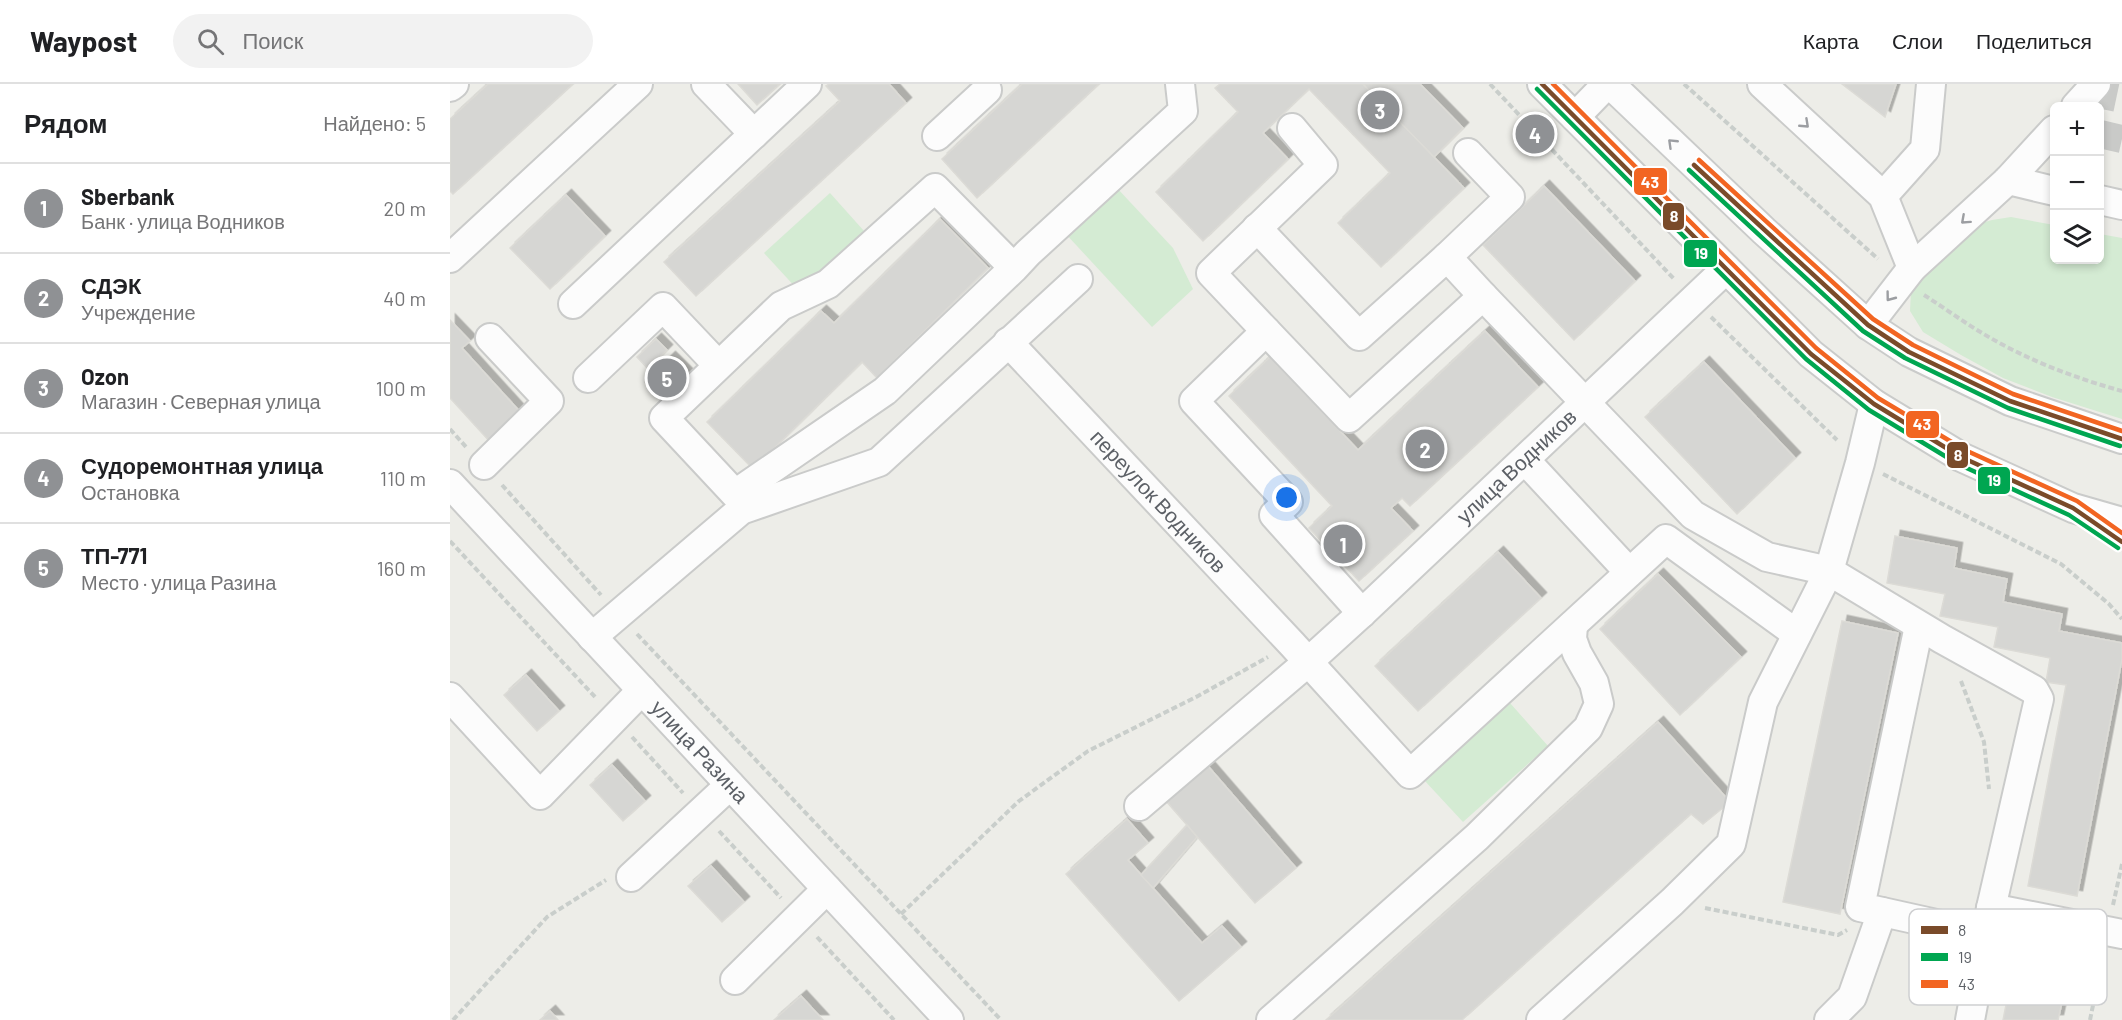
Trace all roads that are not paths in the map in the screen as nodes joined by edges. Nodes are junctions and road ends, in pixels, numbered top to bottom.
1 (454, 84) edge
2 (638, 84) edge
3 (706, 84) edge
4 (807, 84) edge
5 (1180, 84) edge
6 (1542, 84) edge
7 (1609, 84) edge
8 (1762, 84) edge
9 (1931, 84) edge
10 (2096, 84) edge
11 (988, 86) edge
12 (450, 87) edge
13 (2080, 102) edge
14 (1575, 117) junction
15 (1292, 128) dead end
16 (754, 134) junction
17 (2050, 135) edge
18 (937, 136) dead end
19 (1468, 153) dead end
20 (2008, 180) junction
21 (2050, 189) edge
22 (1883, 196) junction
23 (2104, 201) edge
24 (2122, 205) edge
25 (1257, 228) junction
26 (450, 257) edge
27 (1447, 257) junction
28 (1014, 268) junction
29 (1726, 269) junction
30 (1907, 274) junction
31 (1078, 279) dead end
32 (1483, 296) junction
33 (573, 304) dead end
34 (1868, 325) junction
35 (1266, 331) junction
36 (490, 338) dead end
37 (1008, 342) junction
38 (718, 365) junction
39 (588, 378) dead end
40 (1585, 404) junction
41 (1874, 404) junction
42 (2122, 439) edge
43 (1526, 460) junction
44 (484, 465) road end
45 (450, 484) edge
46 (738, 502) junction
47 (2073, 508) junction
48 (2122, 522) edge
49 (2122, 542) edge
50 (1829, 571) junction
51 (1629, 572) junction
52 (1362, 613) junction
53 (1572, 625) junction
54 (1931, 632) junction
55 (1797, 634) junction
56 (592, 637) junction
57 (1300, 653) junction
58 (642, 690) junction
59 (450, 697) edge
60 (730, 785) junction
61 (1139, 806) dead end
62 (631, 877) road end
63 (827, 890) junction
64 (1992, 909) edge
65 (1881, 912) junction
66 (1909, 914) edge
67 (2107, 933) edge
68 (2122, 934) edge
69 (735, 980) dead end
70 (1973, 1005) edge
71 (941, 1017) edge
72 (1271, 1020) edge
73 (1541, 1020) edge
74 (1829, 1020) edge
75 (1970, 1020) edge

1 - 12 street
2 - 26 street
3 - 16 street
4 - 16 street
5 - 28 street
6 - 14 street
7 - 14 street
34 -> 7 street
8 -> 22 street
9 - 22 street
10 - 13 street
11 - 18 street
14 - 29 street
15 - 25 street
16 - 33 street
17 - 20 street
19 - 27 street
20 - 21 street
20 -> 30 street
22 - 30 street
23 - 24 street
25 - 27 street
25 - 35 street
27 - 32 street
28 - 38 street
28 - 46 street
29 - 40 street, улица Водников
29 - 41 street
30 -> 34 street
31 - 37 street
32 - 35 street
32 - 40 street
34 - 42 street
35 - 52 street
36 - 44 street
37 - 46 street
37 - 57 street, переулок Водников
38 - 39 street
38 - 46 street
40 - 43 street, улица Водников
40 - 50 street
41 - 47 street
41 - 50 street
43 - 51 street
43 - 52 street, улица Водников
45 - 56 street, улица Разина
46 - 56 street
47 - 48 street
47 - 49 street
50 - 54 street
50 - 55 street
51 - 53 street
51 - 55 street
52 - 57 street, улица Водников
53 - 57 street, переулок Водников
53 - 72 street
54 - 64 street
54 - 65 street
55 - 73 street
56 - 58 street, улица Разина
57 - 61 street, улица Водников
58 - 59 street
58 - 60 street, улица Разина
60 - 62 street
60 - 63 street, улица Разина
63 - 69 street
63 - 71 street, улица Разина
65 - 66 street
65 - 74 street
67 - 68 street
70 - 75 street

